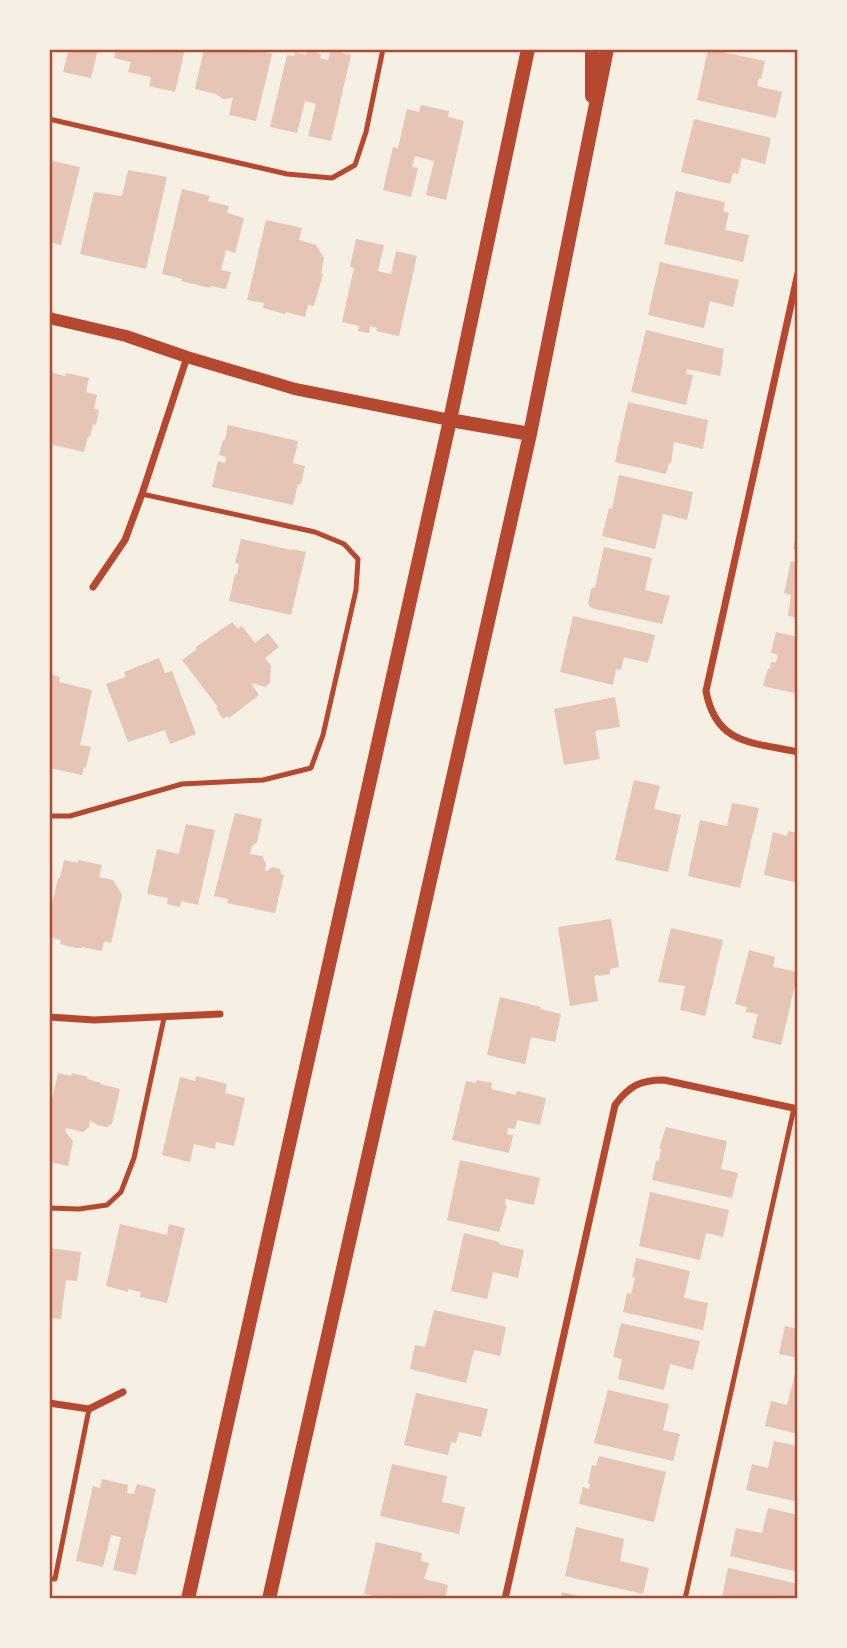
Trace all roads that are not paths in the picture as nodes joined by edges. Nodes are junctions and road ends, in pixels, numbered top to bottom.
1 (383, 49) edge
2 (528, 49) edge
3 (592, 49) edge
4 (607, 49) edge
5 (49, 119) edge
6 (592, 125) junction
7 (798, 274) edge
8 (49, 318) edge
9 (187, 357) junction
10 (450, 420) junction
11 (530, 435) junction
12 (142, 494) junction
13 (93, 587) dead end
14 (798, 752) edge
15 (49, 816) edge
16 (220, 1014) dead end
17 (49, 1017) edge
18 (164, 1018) junction
19 (796, 1108) edge
20 (49, 1208) edge
21 (123, 1392) dead end
22 (49, 1403) edge
23 (89, 1409) junction
24 (49, 1579) edge
25 (188, 1599) edge
26 (269, 1599) edge
27 (505, 1599) edge
28 (685, 1599) edge

1 - 5 lane
2 - 10 main road
3 - 6 main road
4 - 6 main road
6 - 11 main road
7 - 14 street
8 - 9 street
9 - 10 street
9 - 12 street
10 - 11 main road
10 - 25 main road
11 - 26 main road
12 - 13 street
12 - 15 lane
16 - 18 street
17 - 18 street
18 - 20 lane
19 - 27 street
19 - 28 lane
21 - 23 street
22 - 23 street
23 - 24 lane

